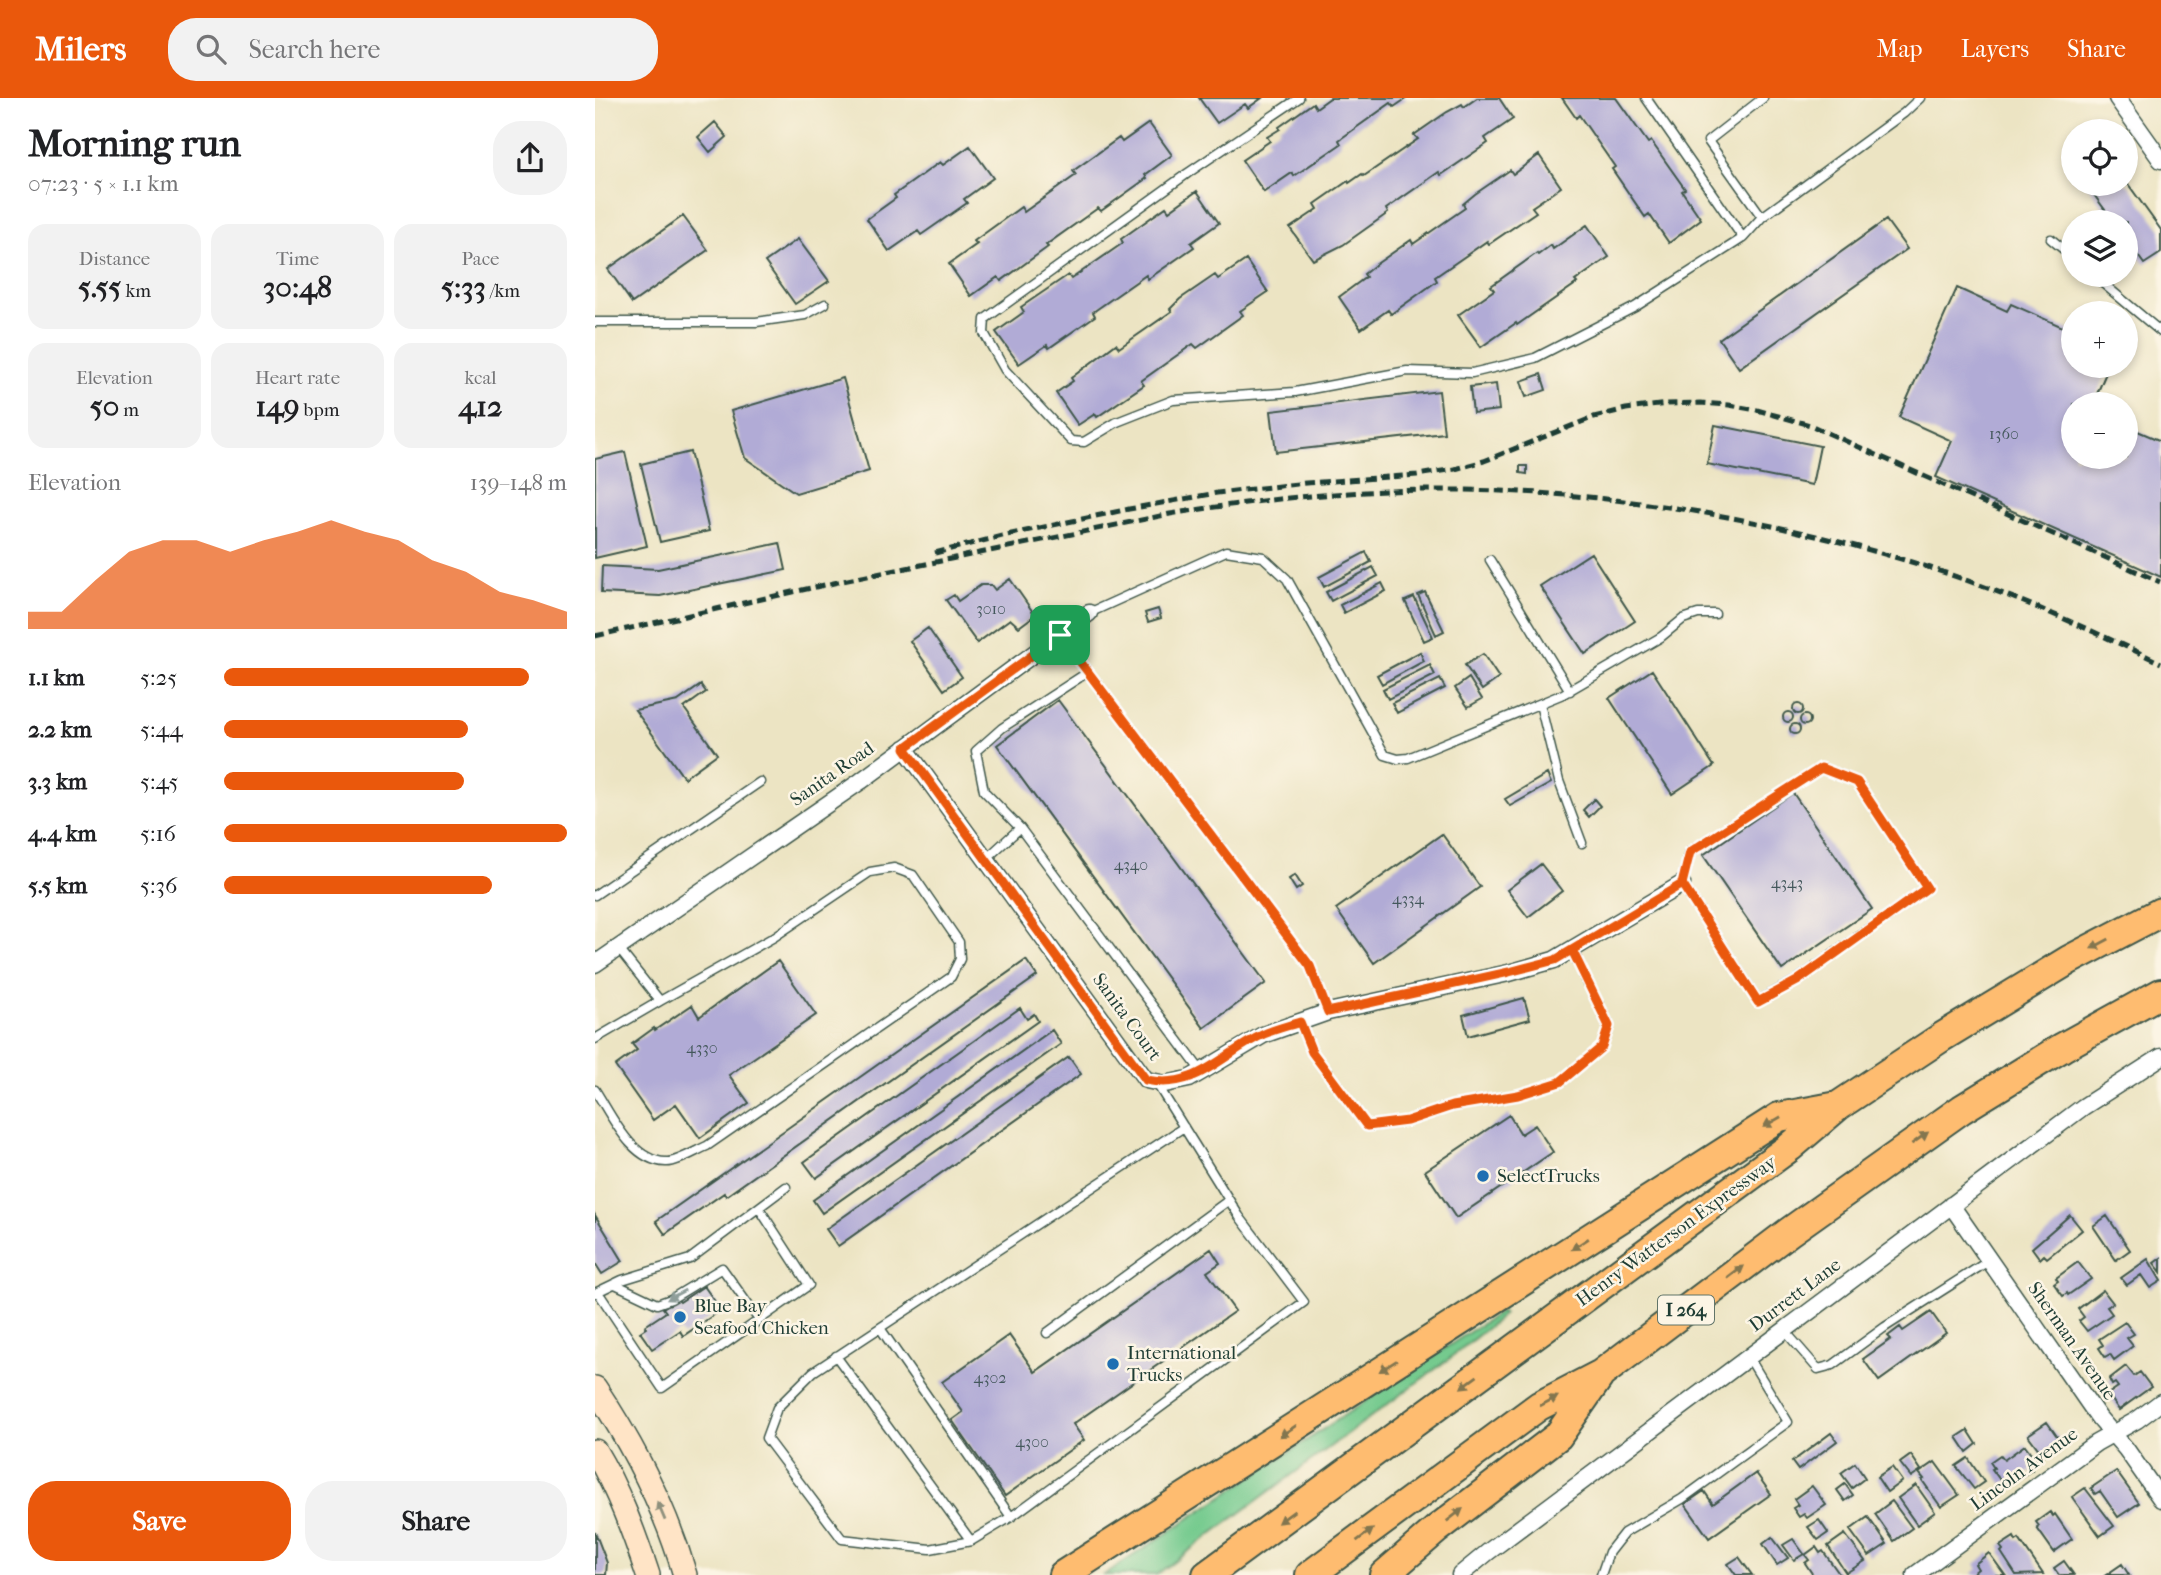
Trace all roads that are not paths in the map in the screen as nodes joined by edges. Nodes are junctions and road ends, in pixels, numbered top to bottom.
1 (1299, 98) edge
2 (1646, 98) edge
3 (1763, 98) edge
4 (1920, 98) edge
5 (2117, 98) edge
6 (2161, 160) edge
7 (1762, 217) junction
8 (1743, 237) junction
9 (2052, 239) dead end
10 (2061, 247) edge
11 (2108, 287) edge
12 (824, 304) dead end
13 (595, 322) edge
14 (2161, 332) edge
15 (1490, 560) dead end
16 (1089, 614) joint
17 (1715, 614) dead end
18 (1060, 635) junction
19 (1088, 672) junction
20 (1570, 691) junction
21 (1539, 704) junction
22 (905, 748) junction
23 (759, 782) dead end
24 (1020, 828) junction
25 (1582, 843) dead end
26 (986, 859) junction
27 (1682, 884) junction
28 (595, 895) edge
29 (2161, 912) edge
30 (618, 948) junction
31 (1572, 950) junction
32 (595, 964) edge
33 (2161, 993) edge
34 (660, 1001) junction
35 (1328, 1012) junction
36 (1300, 1022) junction
37 (595, 1039) edge
38 (2161, 1057) edge
39 (1201, 1071) junction
40 (1155, 1082) junction
41 (595, 1090) edge
42 (1837, 1106) junction
43 (1184, 1127) junction
44 (786, 1187) dead end
45 (1229, 1200) junction
46 (1951, 1205) junction
47 (759, 1208) junction
48 (1990, 1260) junction
49 (615, 1284) junction
50 (597, 1292) edge
51 (759, 1321) junction
52 (880, 1328) junction
53 (1784, 1329) junction
54 (1047, 1333) dead end
55 (837, 1356) junction
56 (1748, 1356) junction
57 (1601, 1374) junction
58 (595, 1388) edge
59 (2161, 1402) edge
60 (2112, 1434) junction
61 (595, 1451) edge
62 (2161, 1499) edge
63 (1011, 1517) junction
64 (971, 1541) junction
65 (648, 1575) edge
66 (685, 1575) edge
67 (1063, 1575) edge
68 (1207, 1575) edge
69 (1310, 1575) edge
70 (1384, 1575) edge
71 (1460, 1575) edge
72 (1601, 1575) edge
73 (1915, 1575) edge

1 - 8 lane
2 - 8 lane
3 - 7 lane
4 - 7 lane
5 - 6 street
7 - 8 lane
9 - 10 lane
11 - 14 lane
12 - 13 lane
15 - 20 lane
16 - 18 street, Sanita Road
16 - 21 lane
17 - 20 lane
18 - 19 lane
18 - 22 street, Sanita Road
19 - 24 lane
19 - 35 lane
20 - 21 lane
21 - 25 lane
22 - 26 street, Sanita Court
22 - 30 street, Sanita Road
23 - 28 lane
24 - 26 lane
24 - 39 lane
26 - 40 street, Sanita Court
27 - 27 lane
27 - 31 street, Sanita Court
29 -> 42 highway, Henry Watterson Expressway
30 - 32 street, Sanita Road
30 - 34 lane
31 - 35 street, Sanita Court
31 - 36 lane
57 -> 33 highway, I 264
34 - 37 lane
34 - 41 lane
35 - 36 street, Sanita Court
36 - 39 street, Sanita Court
38 - 46 street, Durrett Lane
39 - 40 street, Sanita Court
40 - 43 lane
42 -> 67 highway
42 -> 68 highway, Henry Watterson Expressway
43 - 45 lane
43 - 52 lane
44 - 47 lane
45 - 54 lane
45 - 63 lane
46 - 48 street, Sherman Avenue
46 - 53 street, Durrett Lane
47 - 49 lane
47 - 51 lane
48 - 53 lane
48 - 60 street, Sherman Avenue
49 - 50 lane
51 -> 49 lane
50 - 51 lane
52 - 55 lane
52 - 63 lane
53 - 56 street, Durrett Lane
55 - 64 lane
55 - 64 lane
56 - 71 street, Durrett Lane
56 - 72 lane
69 -> 57 highway, I 264
70 -> 57 highway
66 -> 58 main road
59 - 60 street, Lincoln Avenue
60 - 62 street, Sherman Avenue
60 - 73 street, Lincoln Avenue
61 - 65 main road
63 - 64 lane

